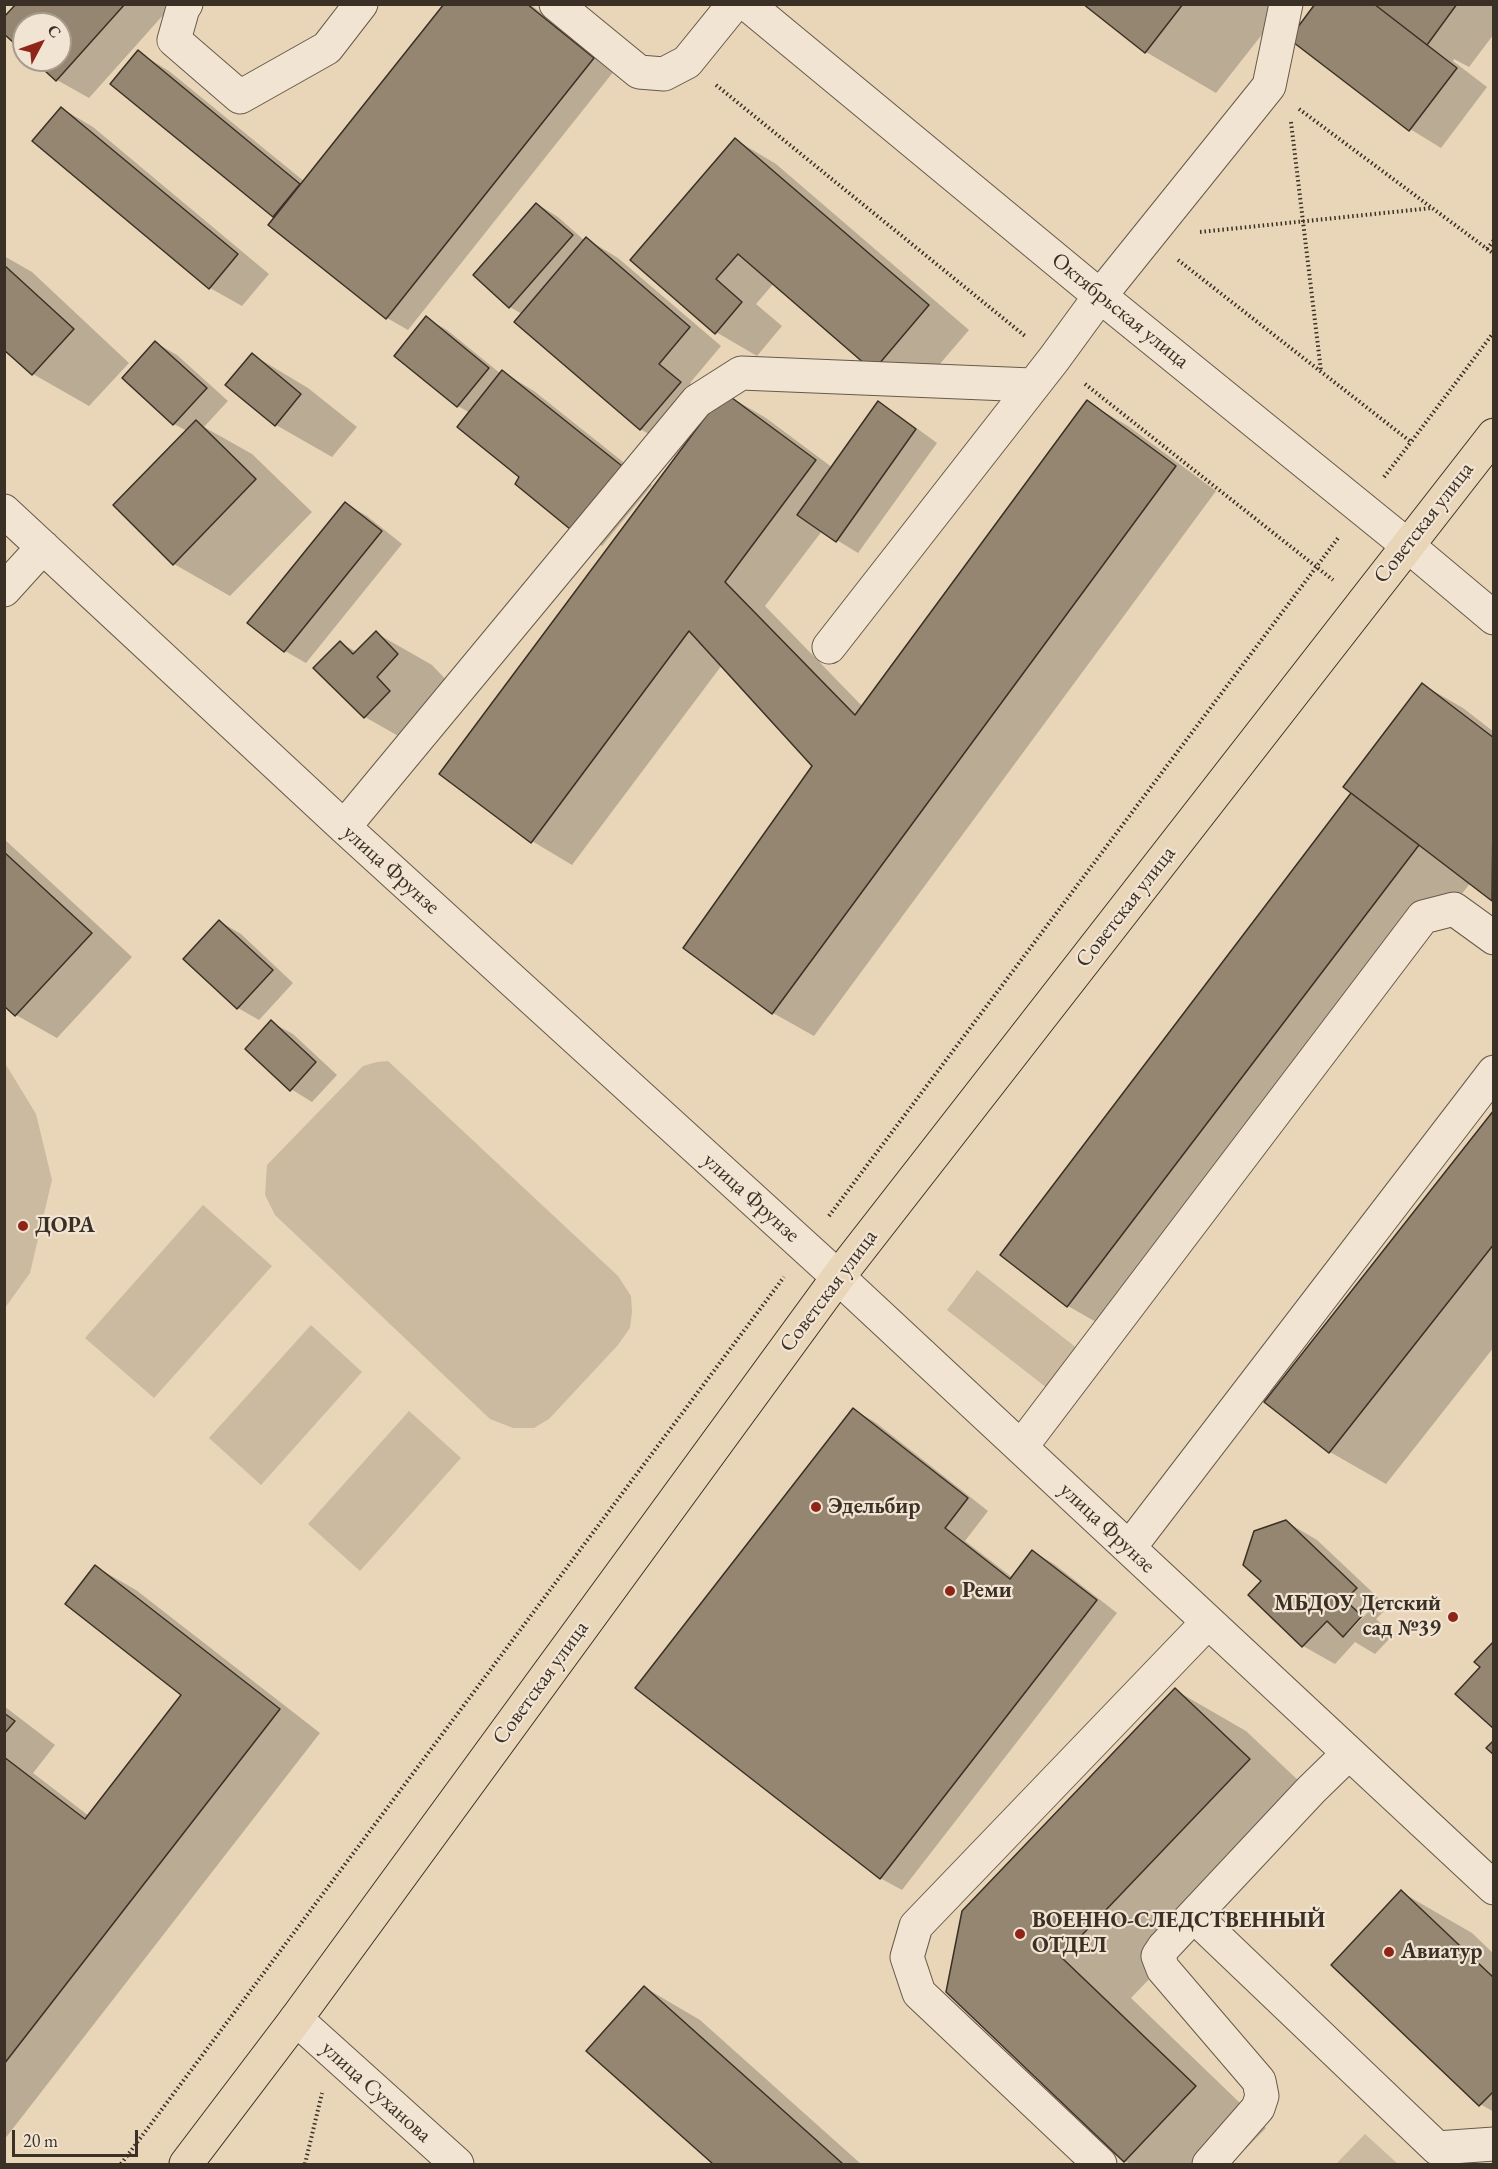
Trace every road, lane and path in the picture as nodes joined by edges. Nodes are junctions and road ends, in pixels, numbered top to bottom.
1 (186, 4) edge
2 (361, 4) edge
3 (556, 4) edge
4 (734, 4) edge
5 (747, 4) edge
6 (1286, 4) edge
7 (687, 62) junction
8 (1278, 93) junction
9 (1432, 208) junction
10 (1304, 221) junction
11 (1149, 237) junction
12 (1494, 240) edge
13 (1487, 249) junction
14 (1494, 254) edge
15 (1100, 296) junction
16 (1494, 332) edge
17 (1054, 359) junction
18 (1321, 372) junction
19 (1032, 385) junction
20 (1494, 435) edge
21 (4, 511) edge
22 (1407, 545) junction
23 (43, 547) junction
24 (1317, 568) junction
25 (4, 590) edge
26 (1362, 603) junction
27 (1489, 605) edge
28 (829, 648) dead end
29 (344, 827) junction
30 (1494, 938) edge
31 (1494, 1072) edge
32 (806, 1248) junction
33 (838, 1277) junction
34 (1021, 1447) junction
35 (1129, 1548) junction
36 (1207, 1623) junction
37 (1349, 1752) junction
38 (1494, 1888) edge
39 (1194, 1916) junction
40 (296, 2019) junction
41 (332, 2051) junction
42 (1494, 2145) edge
43 (121, 2164) edge
44 (186, 2164) edge
45 (305, 2164) edge
46 (457, 2164) edge
47 (1100, 2164) edge
48 (1209, 2164) edge
49 (1477, 2164) edge

1 - 2 street
3 - 7 street
4 - 7 street
5 - 15 street, Октябрьская улица
6 - 8 street
7 - 17 path
8 - 9 path
8 - 10 path
8 - 11 street
9 - 10 path
9 - 13 path
10 - 11 path
10 - 18 path
11 - 15 street
11 - 18 path
12 - 13 path
13 - 14 path
15 - 17 street
15 - 22 street, Октябрьская улица
16 - 18 path
17 - 19 street
17 - 24 path
19 - 28 street
19 - 29 street
20 - 22 main road, Советская улица
21 - 23 street, улица Фрунзе
22 - 26 main road, Советская улица
22 - 27 street, Октябрьская улица
23 - 25 street
23 - 29 street, улица Фрунзе
24 - 26 path
24 - 32 path
26 - 33 main road, Советская улица
29 - 32 street, улица Фрунзе
30 - 34 street
31 - 35 street
32 - 33 street, улица Фрунзе
32 - 43 path
33 - 34 street, улица Фрунзе
33 - 40 main road, Советская улица
34 - 35 street, улица Фрунзе
35 - 36 street, улица Фрунзе
36 - 37 street, улица Фрунзе
36 - 47 street
37 - 38 street, улица Фрунзе
37 - 39 street
39 - 42 street
39 - 48 street
40 - 41 street, улица Суханова
40 - 44 main road, Советская улица
41 - 45 path
41 - 46 street, улица Суханова
42 - 49 street

